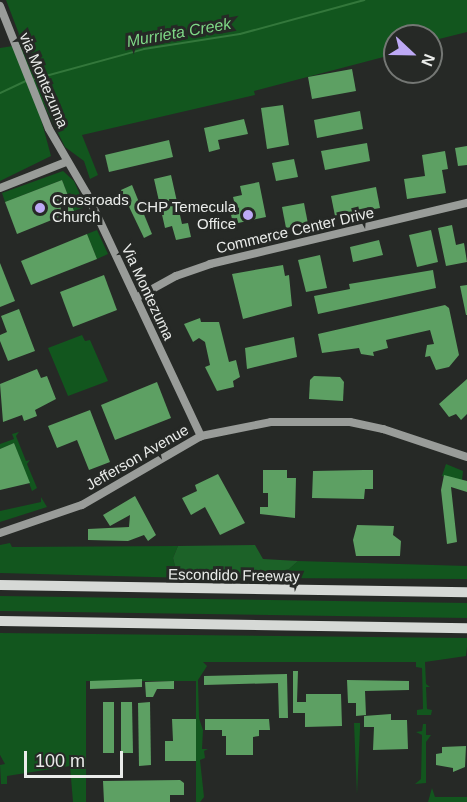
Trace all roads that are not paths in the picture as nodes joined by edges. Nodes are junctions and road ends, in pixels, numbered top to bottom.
1 (0, 6) edge
2 (66, 162) junction
3 (0, 188) edge
4 (467, 204) edge
5 (136, 298) junction
6 (201, 436) junction
7 (467, 457) edge
8 (0, 533) edge
9 (0, 585) edge
10 (467, 592) edge
11 (0, 621) edge
12 (467, 628) edge

1 - 2 street, via Montezuma
2 - 3 street
2 - 5 street, Via Montezuma
4 - 5 street, Commerce Center Drive
5 - 6 street, Via Montezuma
6 - 7 street, Jefferson Avenue
6 - 8 street, Jefferson Avenue
9 - 10 highway, Escondido Freeway
11 - 12 highway

